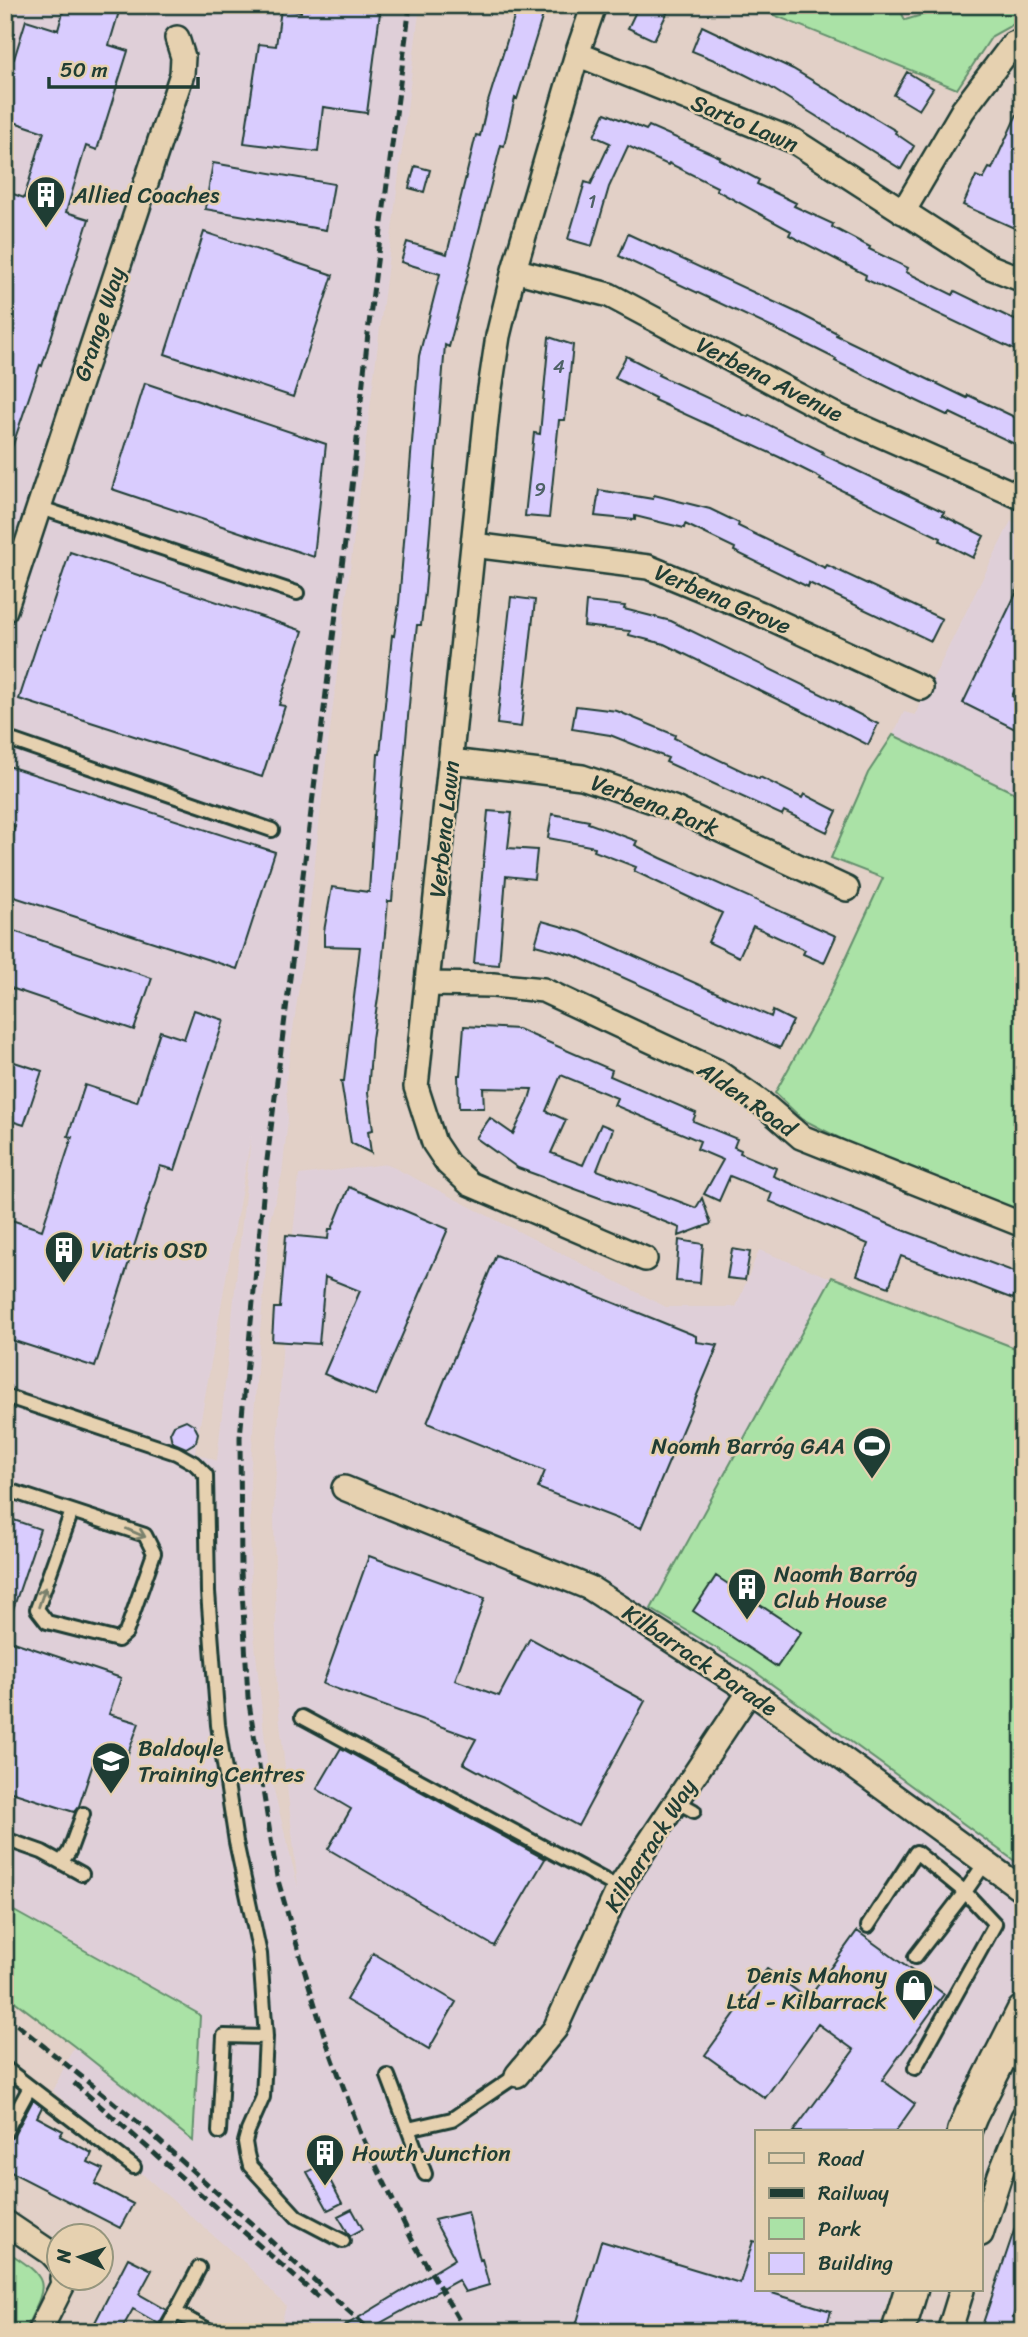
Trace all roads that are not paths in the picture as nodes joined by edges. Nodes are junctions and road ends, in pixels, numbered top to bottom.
1 (594, 5) edge
2 (177, 38) dead end
3 (1023, 40) edge
4 (577, 54) junction
5 (903, 212) junction
6 (514, 270) junction
7 (1023, 280) edge
8 (1023, 498) edge
9 (38, 507) junction
10 (473, 545) junction
11 (10, 580) edge
12 (296, 593) dead end
13 (5, 610) edge
14 (921, 688) dead end
15 (5, 738) edge
16 (451, 761) junction
17 (272, 830) dead end
18 (848, 889) dead end
19 (428, 984) junction
20 (1023, 1225) edge
21 (645, 1259) dead end
22 (5, 1396) edge
23 (5, 1489) edge
24 (344, 1489) dead end
25 (72, 1511) junction
26 (750, 1691) junction
27 (302, 1717) dead end
28 (83, 1814) dead end
29 (5, 1839) edge
30 (61, 1862) junction
31 (985, 1863) junction
32 (82, 1874) dead end
33 (619, 1888) junction
34 (1023, 1890) edge
35 (965, 1892) junction
36 (868, 1926) dead end
37 (915, 1957) dead end
38 (1023, 2012) edge
39 (266, 2037) junction
40 (5, 2068) edge
41 (915, 2068) dead end
42 (517, 2075) joint
43 (388, 2076) dead end
44 (30, 2087) junction
45 (1023, 2117) edge
46 (408, 2129) junction
47 (965, 2130) edge
48 (219, 2132) dead end
49 (5, 2133) edge
50 (134, 2166) dead end
51 (425, 2174) dead end
52 (988, 2190) edge
53 (5, 2222) edge
54 (982, 2228) edge
55 (344, 2241) dead end
56 (46, 2250) edge
57 (199, 2268) dead end
58 (59, 2292) edge
59 (910, 2292) edge
60 (961, 2292) edge
61 (176, 2312) junction
62 (39, 2332) edge
63 (164, 2332) edge
64 (212, 2332) edge
65 (898, 2332) edge
66 (949, 2332) edge

1 - 4 street, Verbena Lawn
2 - 9 street, Grange Way
3 - 5 street
4 - 5 street, Sarto Lawn
4 - 6 street, Verbena Lawn
5 - 7 street, Sarto Lawn
6 - 8 street, Verbena Avenue
6 - 10 street, Verbena Lawn
9 - 11 street, Grange Way
9 - 12 lane
10 - 14 street, Verbena Grove
10 - 16 street, Verbena Lawn
11 - 13 street, Grange Way
15 - 17 lane
16 - 18 street, Verbena Park
16 - 19 street, Verbena Lawn
19 - 20 street, Alden Road
19 - 21 street, Verbena Lawn
22 - 39 lane
23 - 25 lane
24 - 26 street, Kilbarrack Parade
25 -> 25 lane
26 - 31 street, Kilbarrack Parade
26 - 33 street, Kilbarrack Way
27 - 33 lane
28 - 30 lane
29 - 30 lane
30 - 32 lane
31 - 34 street, Kilbarrack Parade
31 - 35 lane
33 - 42 street, Kilbarrack Way
35 - 36 lane
35 - 37 lane
35 - 41 lane
38 - 47 main road
39 - 48 lane
39 - 55 lane
40 - 44 lane
42 - 46 lane
43 - 46 lane
44 - 49 lane
44 - 50 lane
45 - 52 street
46 - 51 lane
52 - 54 street
53 - 56 street
57 - 61 lane
58 - 62 street
59 - 65 main road
60 - 66 street
61 - 63 lane
61 - 64 lane

